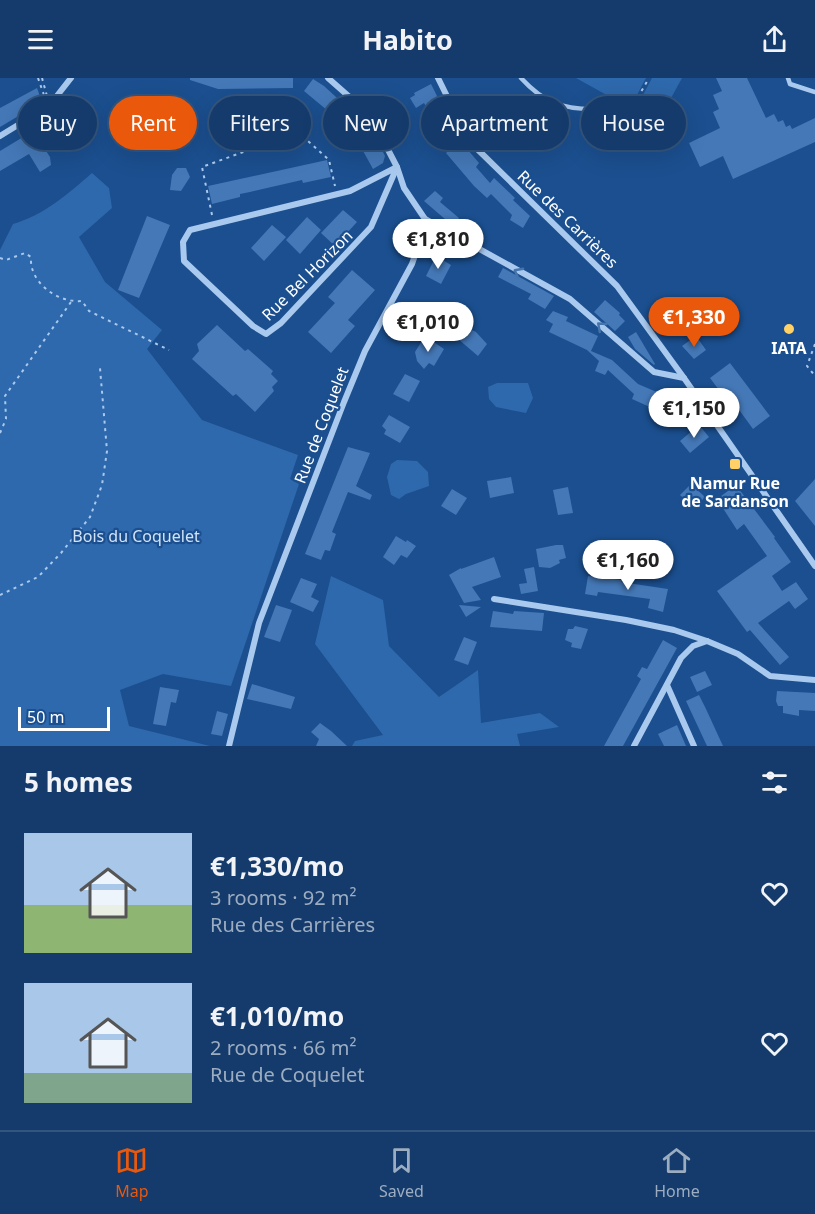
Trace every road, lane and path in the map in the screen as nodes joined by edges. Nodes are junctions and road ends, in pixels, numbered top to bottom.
1 (38, 78) edge
2 (42, 78) edge
3 (71, 78) edge
4 (328, 78) edge
5 (438, 78) edge
6 (521, 78) edge
7 (649, 78) edge
8 (788, 78) edge
9 (45, 89) dead end
10 (815, 92) edge
11 (44, 96) edge
12 (56, 96) edge
13 (639, 96) edge
14 (581, 109) edge
15 (18, 125) edge
16 (0, 136) edge
17 (397, 167) junction
18 (336, 194) junction
19 (425, 219) junction
20 (214, 224) junction
21 (0, 258) edge
22 (71, 302) junction
23 (815, 344) edge
24 (169, 350) dead end
25 (100, 368) dead end
26 (815, 376) edge
27 (684, 378) junction
28 (0, 433) edge
29 (815, 566) edge
30 (0, 595) edge
31 (494, 599) dead end
32 (707, 641) junction
33 (815, 680) edge
34 (668, 685) junction
35 (229, 746) edge
36 (634, 746) edge
37 (694, 746) edge

1 - 11 path
2 - 9 path
3 - 12 street
4 - 17 street
5 - 27 street, Rue des Carrières
6 - 14 lane
7 - 13 path
8 - 10 lane
15 - 16 street
17 - 18 street, Rue Bel Horizon
17 - 19 street
17 - 20 street, Rue Bel Horizon
18 - 20 street, Rue Bel Horizon
18 - 20 path
27 -> 19 street
19 - 35 street, Rue de Coquelet
21 - 22 path
22 - 24 path
22 - 28 path
23 - 26 path
25 - 30 path
27 - 29 street, Rue des Carrières
31 - 32 street
32 - 33 street
32 - 34 street
34 - 36 street
34 - 37 street

